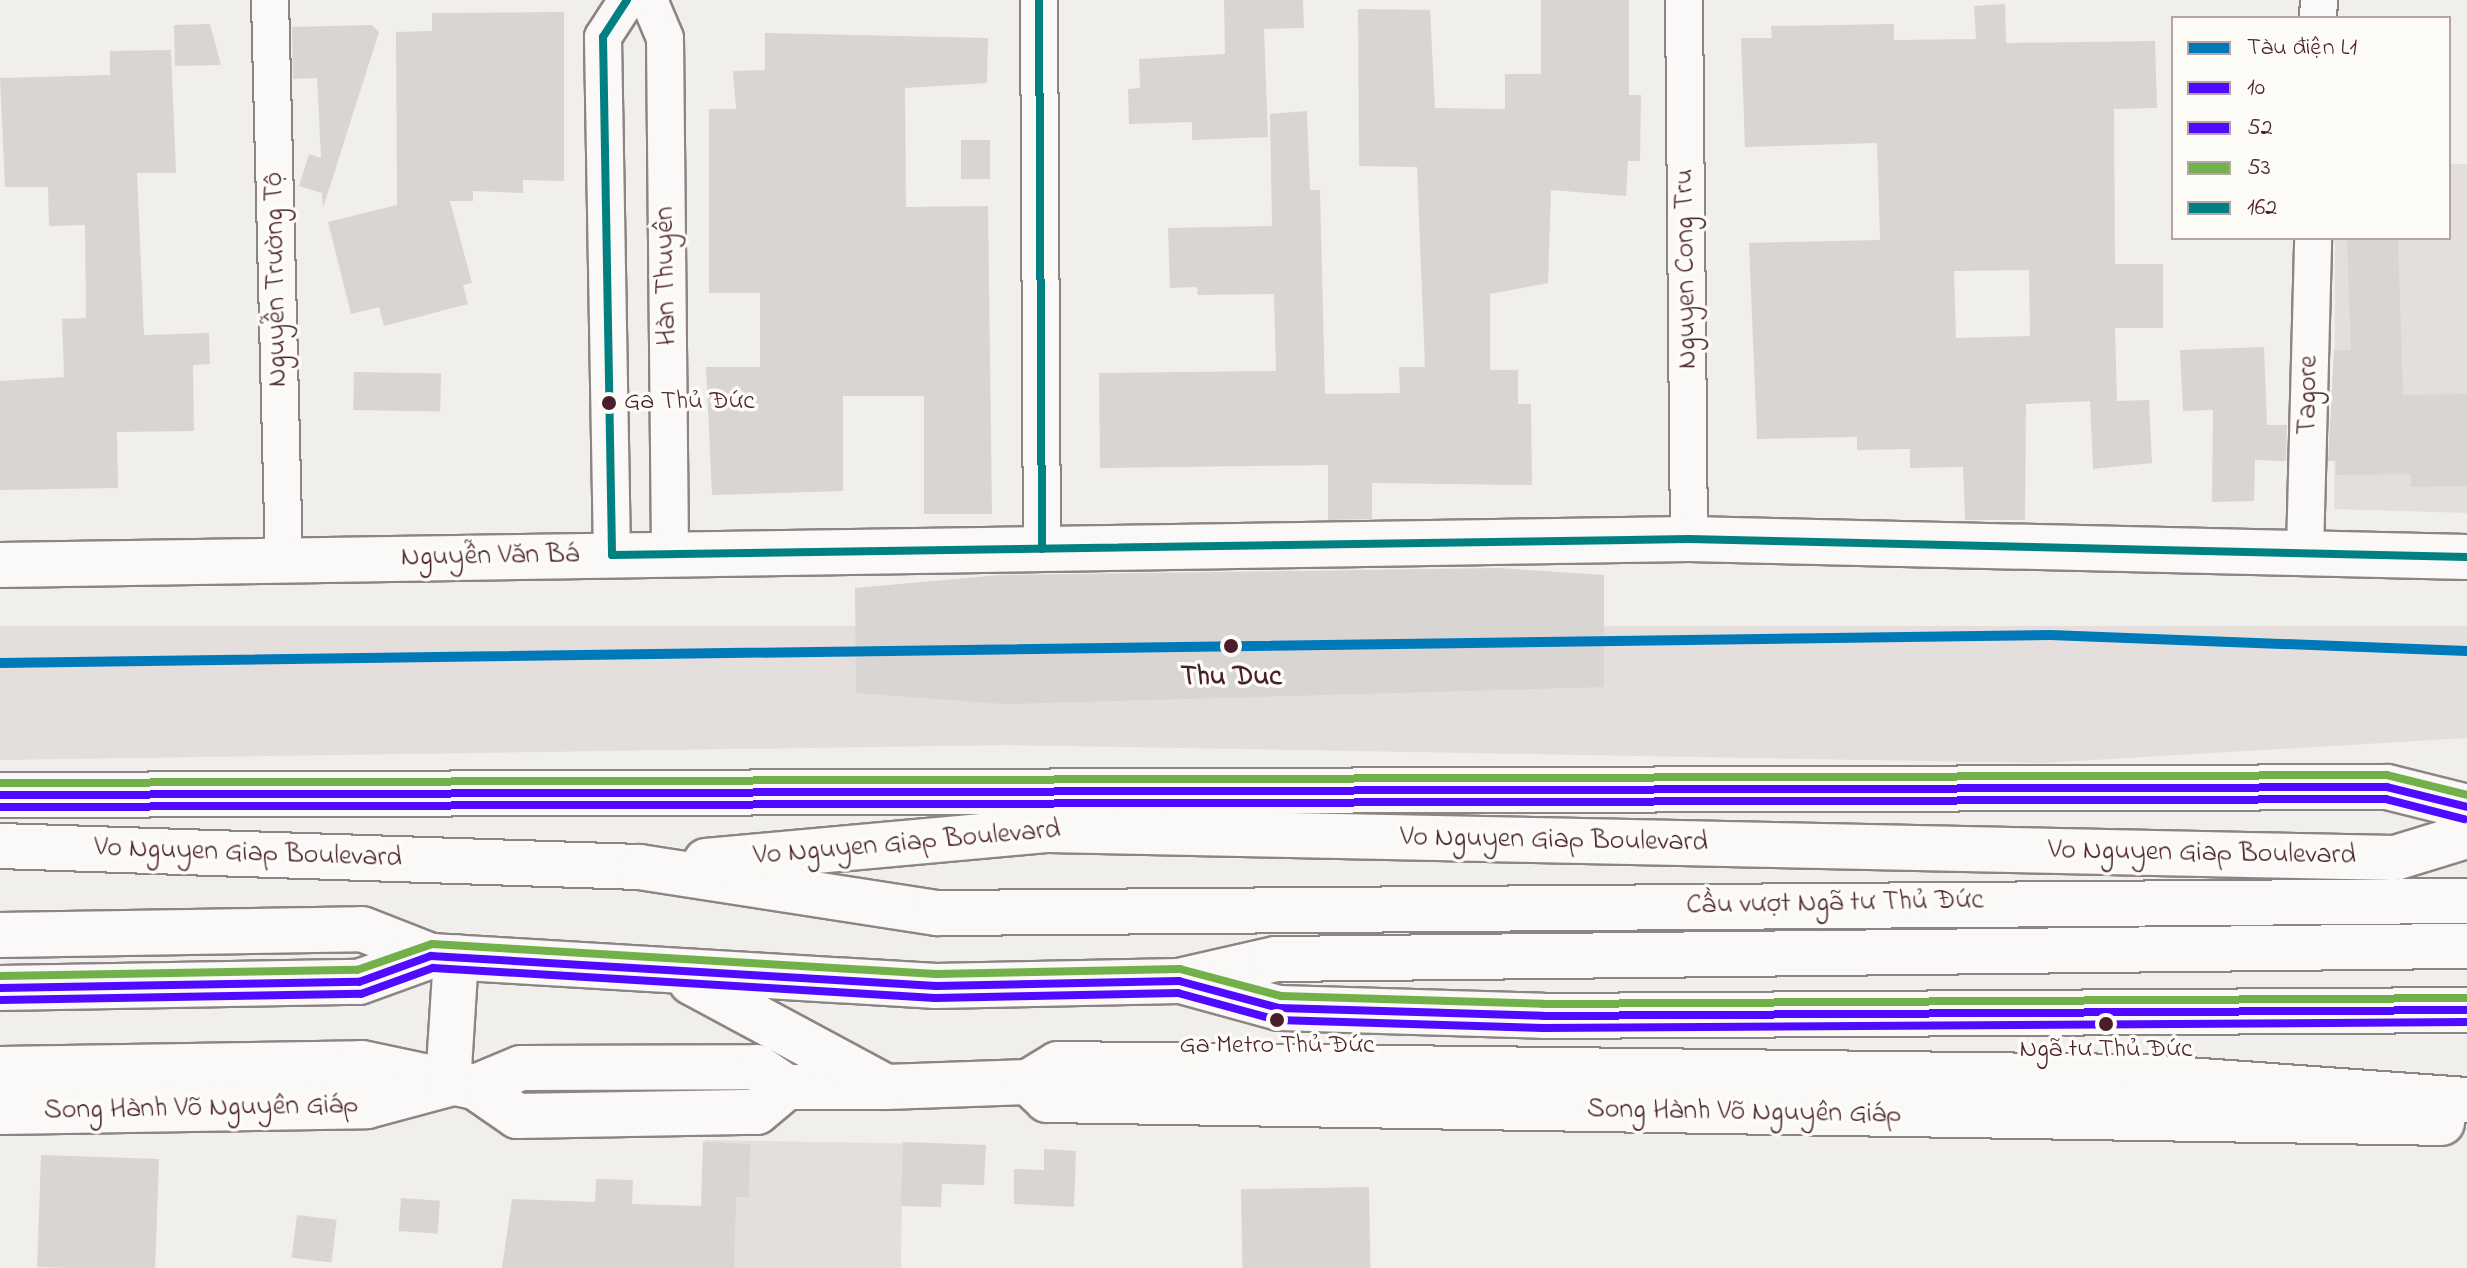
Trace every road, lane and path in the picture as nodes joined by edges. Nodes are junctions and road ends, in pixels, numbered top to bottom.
1 (270, 0) edge
2 (627, 0) edge
3 (649, 0) edge
4 (1039, 0) edge
5 (1684, 0) edge
6 (2313, 240) edge
7 (1689, 539) junction
8 (1042, 549) junction
9 (2305, 551) junction
10 (670, 554) junction
11 (612, 555) junction
12 (2467, 557) edge
13 (284, 560) junction
14 (0, 565) edge
15 (0, 795) edge
16 (2467, 807) edge
17 (2467, 836) edge
18 (0, 846) edge
19 (640, 867) junction
20 (2467, 901) edge
21 (1203, 911) joint
22 (0, 935) edge
23 (2467, 946) edge
24 (444, 956) junction
25 (674, 974) junction
26 (1194, 976) junction
27 (0, 988) edge
28 (2467, 1010) edge
29 (0, 1069) edge
30 (1028, 1082) junction
31 (461, 1086) junction
32 (886, 1087) junction
33 (2467, 1100) edge
34 (0, 1112) edge
35 (2467, 1121) edge

1 - 13 street, Nguyễn Trường Tộ
2 - 11 street
3 - 10 street, Hàn Thuyên
4 - 8 street
5 - 7 street, Nguyen Cong Tru
6 - 9 street, Tagore
7 - 8 main road, Nguyễn Văn Bá
7 - 9 main road, Nguyễn Văn Bá
8 - 10 main road, Nguyễn Văn Bá
9 - 12 main road, Nguyễn Văn Bá
10 - 11 main road, Nguyễn Văn Bá
11 - 13 main road, Nguyễn Văn Bá
13 - 14 main road, Nguyễn Văn Bá
15 - 16 main road, Vo Nguyen Giap Boulevard
17 - 19 main road, Vo Nguyen Giap Boulevard
18 - 19 main road, Vo Nguyen Giap Boulevard
19 - 21 main road, Vo Nguyen Giap Boulevard
20 - 21 main road, Cầu vượt Ngã tư Thủ Đức
22 - 24 main road
23 - 26 main road, Cầu vượt Ngã tư Thủ Đức
24 - 25 main road
24 - 27 main road
24 - 31 main road
25 - 26 main road
25 - 32 main road
26 - 28 main road
29 - 31 main road, Song Hành Võ Nguyên Giáp
30 - 32 main road, Song Hành Võ Nguyên Giáp
30 - 33 main road, Song Hành Võ Nguyên Giáp
30 - 35 main road, Song Hành Võ Nguyên Giáp
31 - 32 main road, Song Hành Võ Nguyên Giáp
31 - 34 main road, Song Hành Võ Nguyên Giáp

